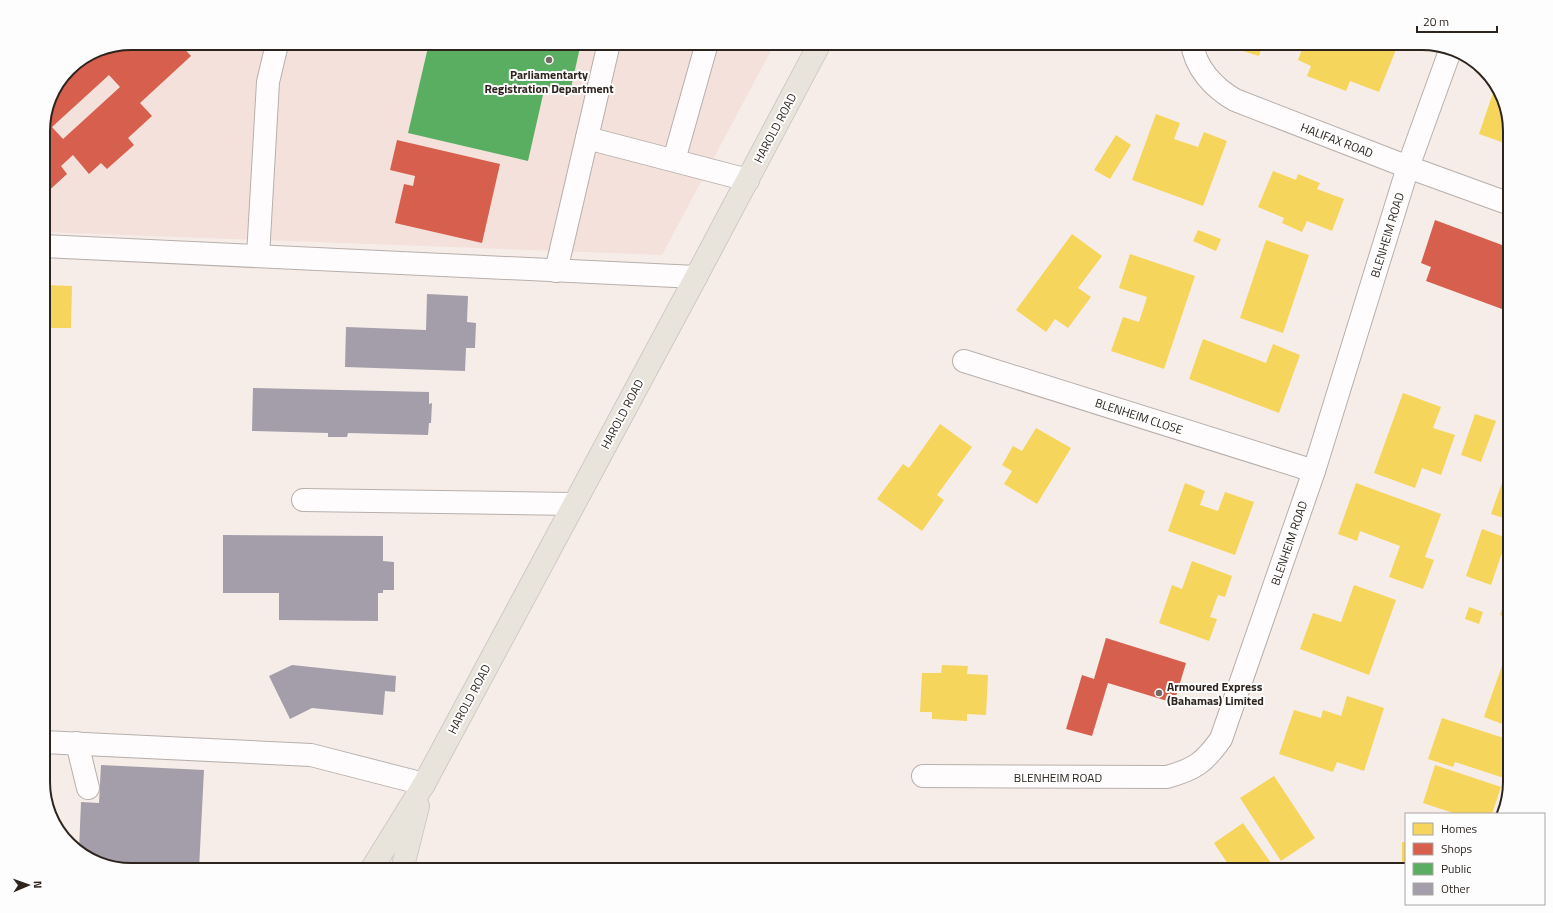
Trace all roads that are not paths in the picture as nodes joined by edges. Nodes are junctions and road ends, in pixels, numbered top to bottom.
1 (276, 50) edge
2 (607, 50) edge
3 (705, 50) edge
4 (816, 50) edge
5 (1194, 50) edge
6 (1448, 55) edge
7 (587, 138) junction
8 (674, 160) junction
9 (1408, 167) junction
10 (748, 180) junction
11 (1503, 201) edge
12 (50, 246) edge
13 (258, 256) junction
14 (556, 271) junction
15 (696, 277) junction
16 (964, 361) dead end
17 (1314, 471) junction
18 (303, 500) dead end
19 (573, 504) junction
20 (50, 742) edge
21 (77, 743) junction
22 (923, 776) dead end
23 (424, 784) junction
24 (88, 788) dead end
25 (375, 863) edge
26 (404, 863) edge

1 - 13 street
2 - 7 street
3 - 8 street
4 - 10 main road, HAROLD ROAD
5 - 9 street, HALIFAX ROAD
6 - 9 street, BLENHEIM ROAD
7 - 8 street
7 - 14 street
8 - 10 street
9 - 11 street, HALIFAX ROAD
9 - 17 street, BLENHEIM ROAD
10 - 15 main road, HAROLD ROAD
12 - 13 street
13 - 14 street
14 - 15 street
15 - 19 main road, HAROLD ROAD
16 - 17 street, BLENHEIM CLOSE
17 - 22 street, BLENHEIM ROAD
18 - 19 street
19 - 23 main road, HAROLD ROAD
20 - 21 street
21 - 23 street
21 - 24 street
23 - 25 main road, HAROLD ROAD
23 - 26 main road, HAROLD ROAD

